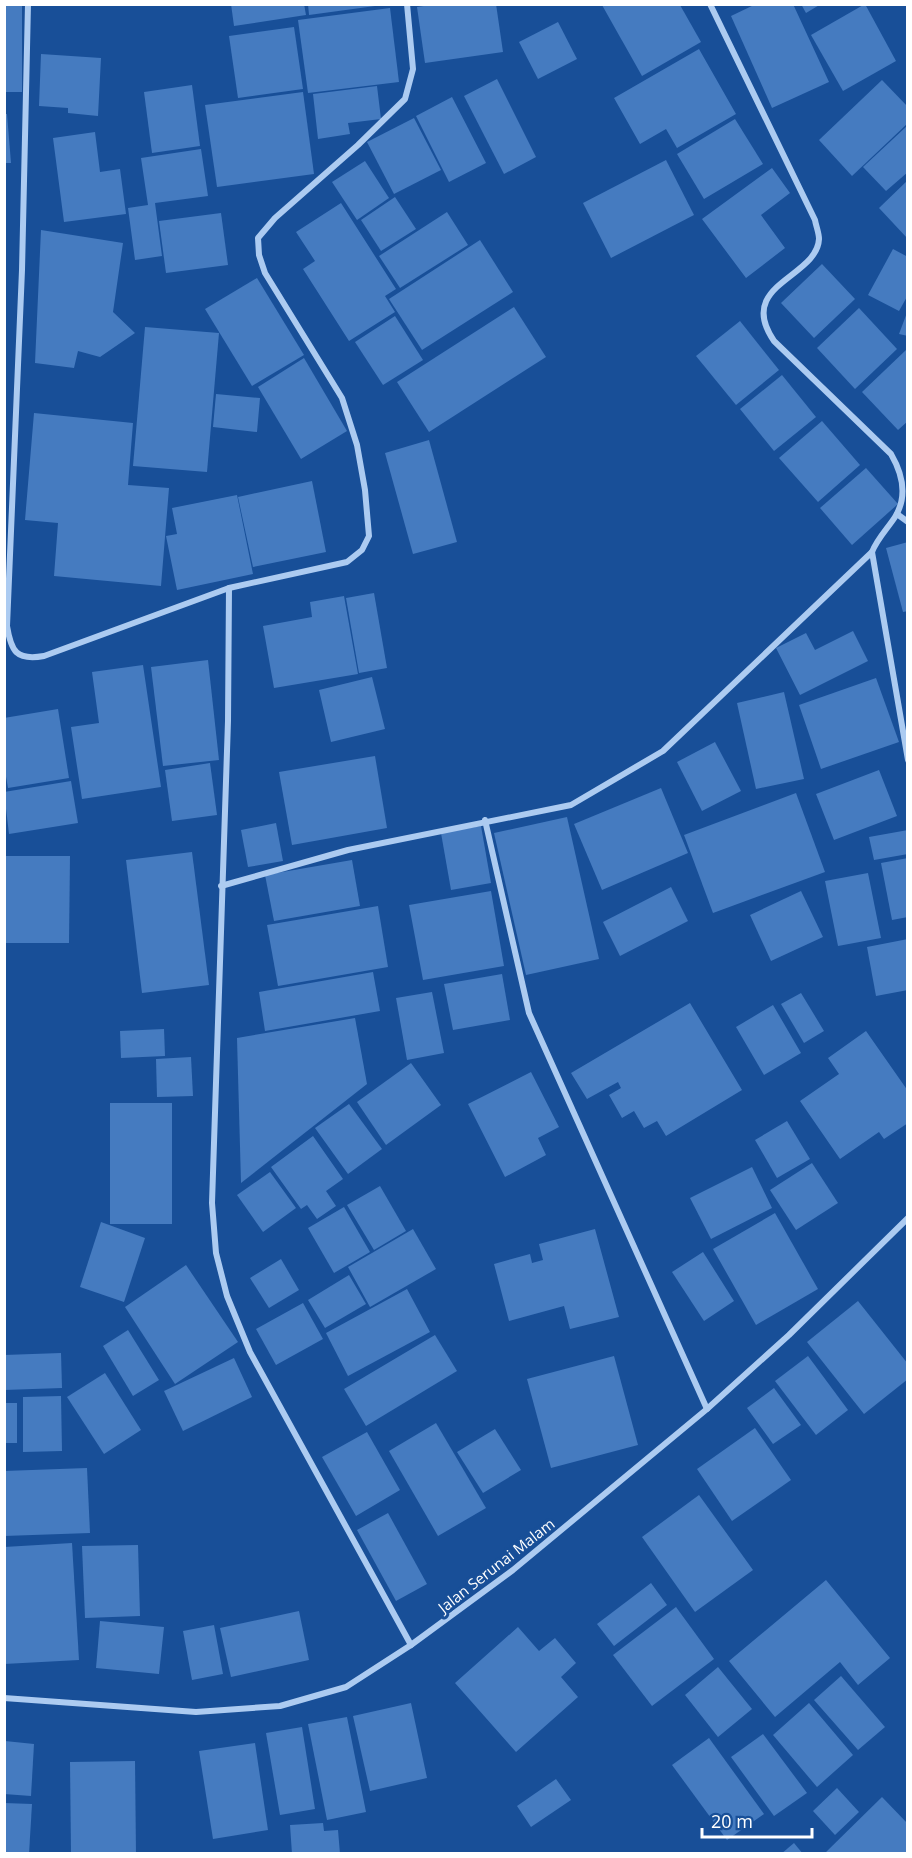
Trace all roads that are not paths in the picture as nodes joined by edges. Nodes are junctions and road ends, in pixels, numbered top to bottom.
1 (28, 4) edge
2 (408, 4) edge
3 (710, 4) edge
4 (897, 514) junction
5 (908, 522) edge
6 (872, 552) junction
7 (229, 588) junction
8 (7, 644) edge
9 (908, 760) edge
10 (485, 820) junction
11 (221, 886) junction
12 (908, 1218) edge
13 (707, 1409) junction
14 (411, 1646) junction
15 (4, 1698) edge

1 - 8 street
2 - 7 street
3 - 4 street
4 - 5 street
4 - 6 street
6 - 9 street
6 - 10 street
7 - 8 street
7 - 11 street
10 - 11 street
10 - 13 street
11 - 14 street
12 - 13 street, Jalan Serunai Malam
13 - 14 street, Jalan Serunai Malam
14 - 15 street, Jalan Serunai Malam

